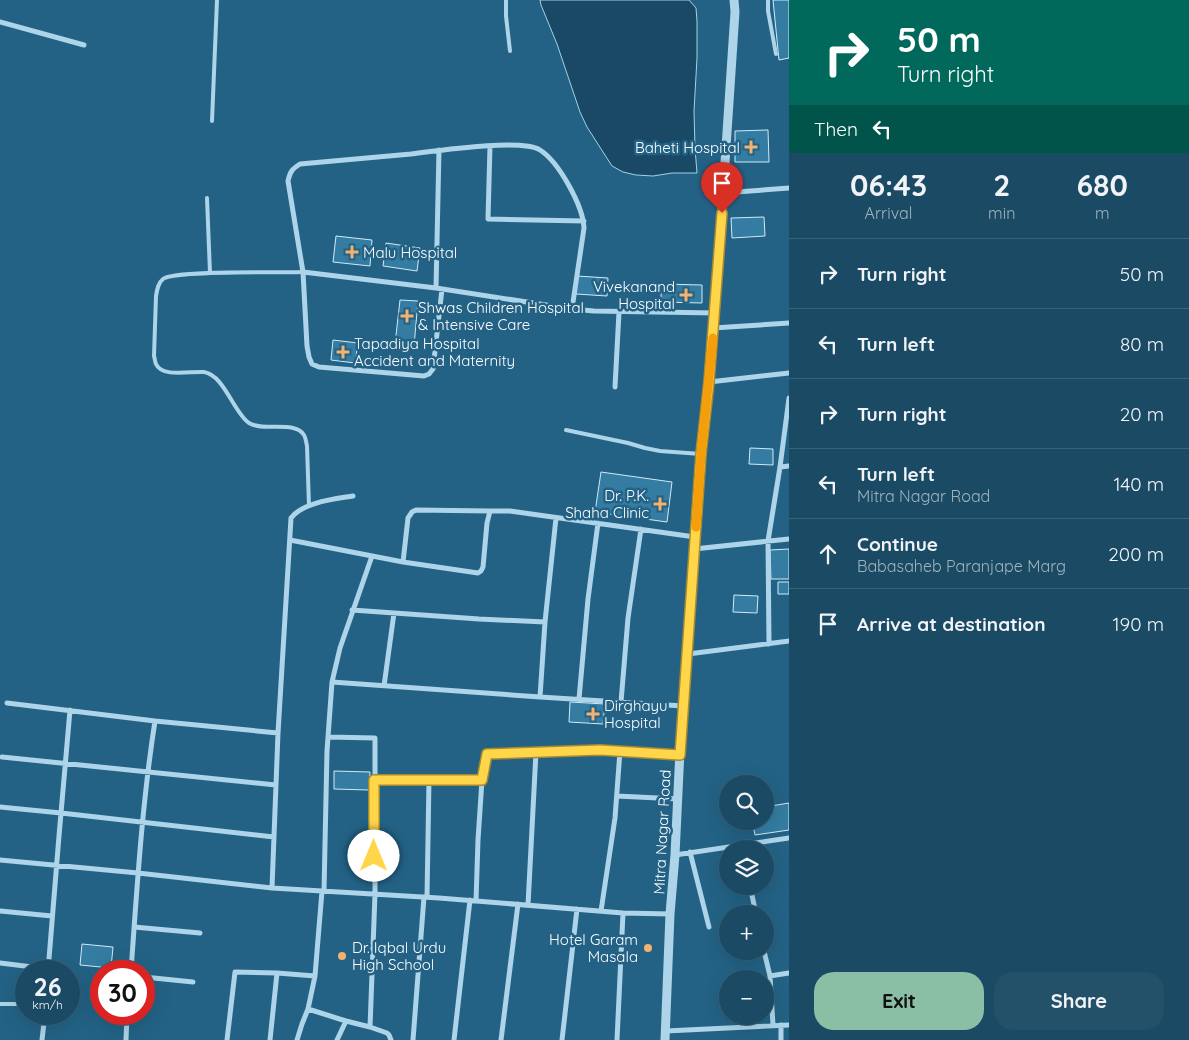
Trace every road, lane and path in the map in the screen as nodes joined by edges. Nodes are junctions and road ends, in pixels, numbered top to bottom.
1 (217, 0) edge
2 (506, 0) edge
3 (734, 0) edge
4 (768, 0) edge
5 (0, 22) edge
6 (84, 45) dead end
7 (510, 51) dead end
8 (776, 54) dead end
9 (212, 121) dead end
10 (490, 146) junction
11 (439, 150) junction
12 (789, 188) edge
13 (723, 193) junction
14 (207, 198) dead end
15 (584, 221) junction
16 (303, 272) junction
17 (210, 273) junction
18 (439, 289) junction
19 (572, 309) junction
20 (619, 312) junction
21 (715, 313) junction
22 (789, 323) edge
23 (713, 328) junction
24 (789, 373) edge
25 (709, 382) junction
26 (615, 387) dead end
27 (789, 398) edge
28 (566, 430) dead end
29 (701, 454) junction
30 (789, 466) edge
31 (780, 467) junction
32 (353, 496) dead end
33 (309, 506) junction
34 (490, 511) junction
35 (556, 518) junction
36 (598, 523) junction
37 (641, 529) junction
38 (695, 537) junction
39 (789, 539) edge
40 (290, 540) junction
41 (768, 541) junction
42 (694, 549) junction
43 (372, 556) junction
44 (403, 562) junction
45 (352, 610) junction
46 (394, 613) junction
47 (545, 622) junction
48 (789, 641) edge
49 (769, 644) junction
50 (688, 654) junction
51 (332, 682) junction
52 (384, 686) junction
53 (540, 697) junction
54 (579, 699) junction
55 (621, 702) junction
56 (7, 703) dead end
57 (683, 706) junction
58 (70, 710) junction
59 (155, 722) junction
60 (278, 733) junction
61 (328, 737) junction
62 (620, 751) junction
63 (536, 752) junction
64 (680, 755) junction
65 (2, 757) dead end
66 (66, 764) junction
67 (148, 772) junction
68 (374, 780) junction
69 (430, 780) junction
70 (482, 780) junction
71 (276, 786) junction
72 (617, 796) junction
73 (678, 799) junction
74 (0, 808) edge
75 (61, 812) junction
76 (142, 823) junction
77 (274, 837) junction
78 (789, 838) edge
79 (774, 841) edge
80 (719, 849) edge
81 (690, 852) junction
82 (675, 855) junction
83 (0, 860) edge
84 (56, 865) junction
85 (138, 873) junction
86 (272, 888) junction
87 (323, 891) junction
88 (375, 894) junction
89 (425, 897) junction
90 (470, 900) junction
91 (476, 901) junction
92 (518, 904) junction
93 (528, 905) junction
94 (577, 909) junction
95 (0, 911) edge
96 (602, 911) junction
97 (623, 913) junction
98 (670, 914) junction
99 (52, 916) junction
100 (709, 927) dead end
101 (134, 928) junction
102 (200, 933) dead end
103 (49, 960) edge
104 (132, 960) edge
105 (0, 963) edge
106 (15, 965) edge
107 (277, 973) junction
108 (789, 974) edge
109 (314, 976) junction
110 (774, 976) edge
111 (155, 978) edge
112 (193, 982) dead end
113 (0, 1004) edge
114 (15, 1004) edge
115 (308, 1009) junction
116 (346, 1021) junction
117 (44, 1025) edge
118 (127, 1025) edge
119 (773, 1025) edge
120 (774, 1025) edge
121 (781, 1025) junction
122 (789, 1025) edge
123 (370, 1027) junction
124 (666, 1036) edge
125 (42, 1040) edge
126 (126, 1040) edge
127 (227, 1040) edge
128 (270, 1040) edge
129 (297, 1040) edge
130 (337, 1040) edge
131 (391, 1040) edge
132 (413, 1040) edge
133 (454, 1040) edge
134 (501, 1040) edge
135 (562, 1040) edge
136 (617, 1040) edge
137 (781, 1040) edge

1 - 9 lane
2 - 7 lane
3 - 13 street, Mitra Nagar Road
4 - 8 lane
5 - 6 street
10 - 11 street
10 - 15 street
10 - 15 street
11 - 16 street
11 - 18 street
12 - 13 street
13 - 21 street, Mitra Nagar Road
14 - 17 lane
15 - 19 street
16 - 17 lane
16 - 18 street
16 - 18 street
17 - 33 lane
18 - 19 street
19 - 20 street
20 - 21 street
20 - 26 street
21 - 23 street, Mitra Nagar Road
22 - 23 street
23 - 25 street, Mitra Nagar Road
24 - 25 street
25 - 29 street, Mitra Nagar Road
27 - 31 street
28 - 29 lane
29 - 38 street, Mitra Nagar Road
30 - 31 street
31 - 41 street
32 - 33 street
33 - 40 street
34 - 35 street
34 - 44 street
34 - 44 street
35 - 36 street
35 - 47 street
36 - 37 street
36 - 54 street
37 - 38 street
37 - 55 street
38 - 42 street, Mitra Nagar Road
39 - 41 street
40 - 43 street
40 - 60 street
41 - 42 street
41 - 49 street
42 - 50 street, Mitra Nagar Road
43 - 44 street
43 - 45 street
45 - 46 street
45 - 51 street
46 - 47 street
46 - 52 street
47 - 53 street
48 - 49 street
49 - 50 street
50 - 57 street, Mitra Nagar Road
51 - 52 street
51 - 61 street
52 - 53 street
53 - 54 street
54 - 55 street
55 - 57 street
56 - 58 street
57 - 64 street, Mitra Nagar Road
58 - 59 street
58 - 66 street
59 - 60 street
59 - 67 street
60 - 71 street
61 - 68 street
61 - 87 street
62 - 63 street
62 - 64 street
62 - 72 street
63 - 70 street
63 - 93 street
64 - 73 street, Mitra Nagar Road
65 - 66 street
66 - 67 street
66 - 75 street
67 - 71 street
67 - 76 street
68 - 69 street
68 - 88 street
69 - 70 street
69 - 89 street
70 - 91 street
71 - 77 street
72 - 73 street
72 - 96 street
73 - 82 street, Mitra Nagar Road
74 - 75 street
75 - 76 street
75 - 84 street
76 - 77 street
76 - 85 street
77 - 86 street
78 - 79 street
80 - 81 street
81 - 82 street
81 - 100 street
82 - 98 street, Mitra Nagar Road
83 - 84 street
84 - 85 street
84 - 99 street
85 - 86 street
85 - 101 street
86 - 87 street
87 - 88 street
87 - 109 street
88 - 89 street
88 - 123 street
89 - 90 street
89 - 132 street
90 - 91 street
90 - 133 street
91 - 92 street
92 - 93 street
92 - 134 street
93 - 94 street
94 - 96 street
94 - 135 street
95 - 99 street
96 - 97 street
97 - 98 street
97 - 136 street
98 - 124 street, Mitra Nagar Road
99 - 103 street
101 - 102 street
101 - 104 street
105 - 106 street
107 - 109 street
107 - 127 street
107 - 128 street
108 - 110 street
109 - 115 street
111 - 112 street
113 - 114 lane
115 - 116 street
115 - 129 street
116 - 123 street
116 - 130 street
117 - 125 street
118 - 126 street
119 - 124 street
120 - 121 street
121 - 122 street
121 - 137 street
123 - 131 street

